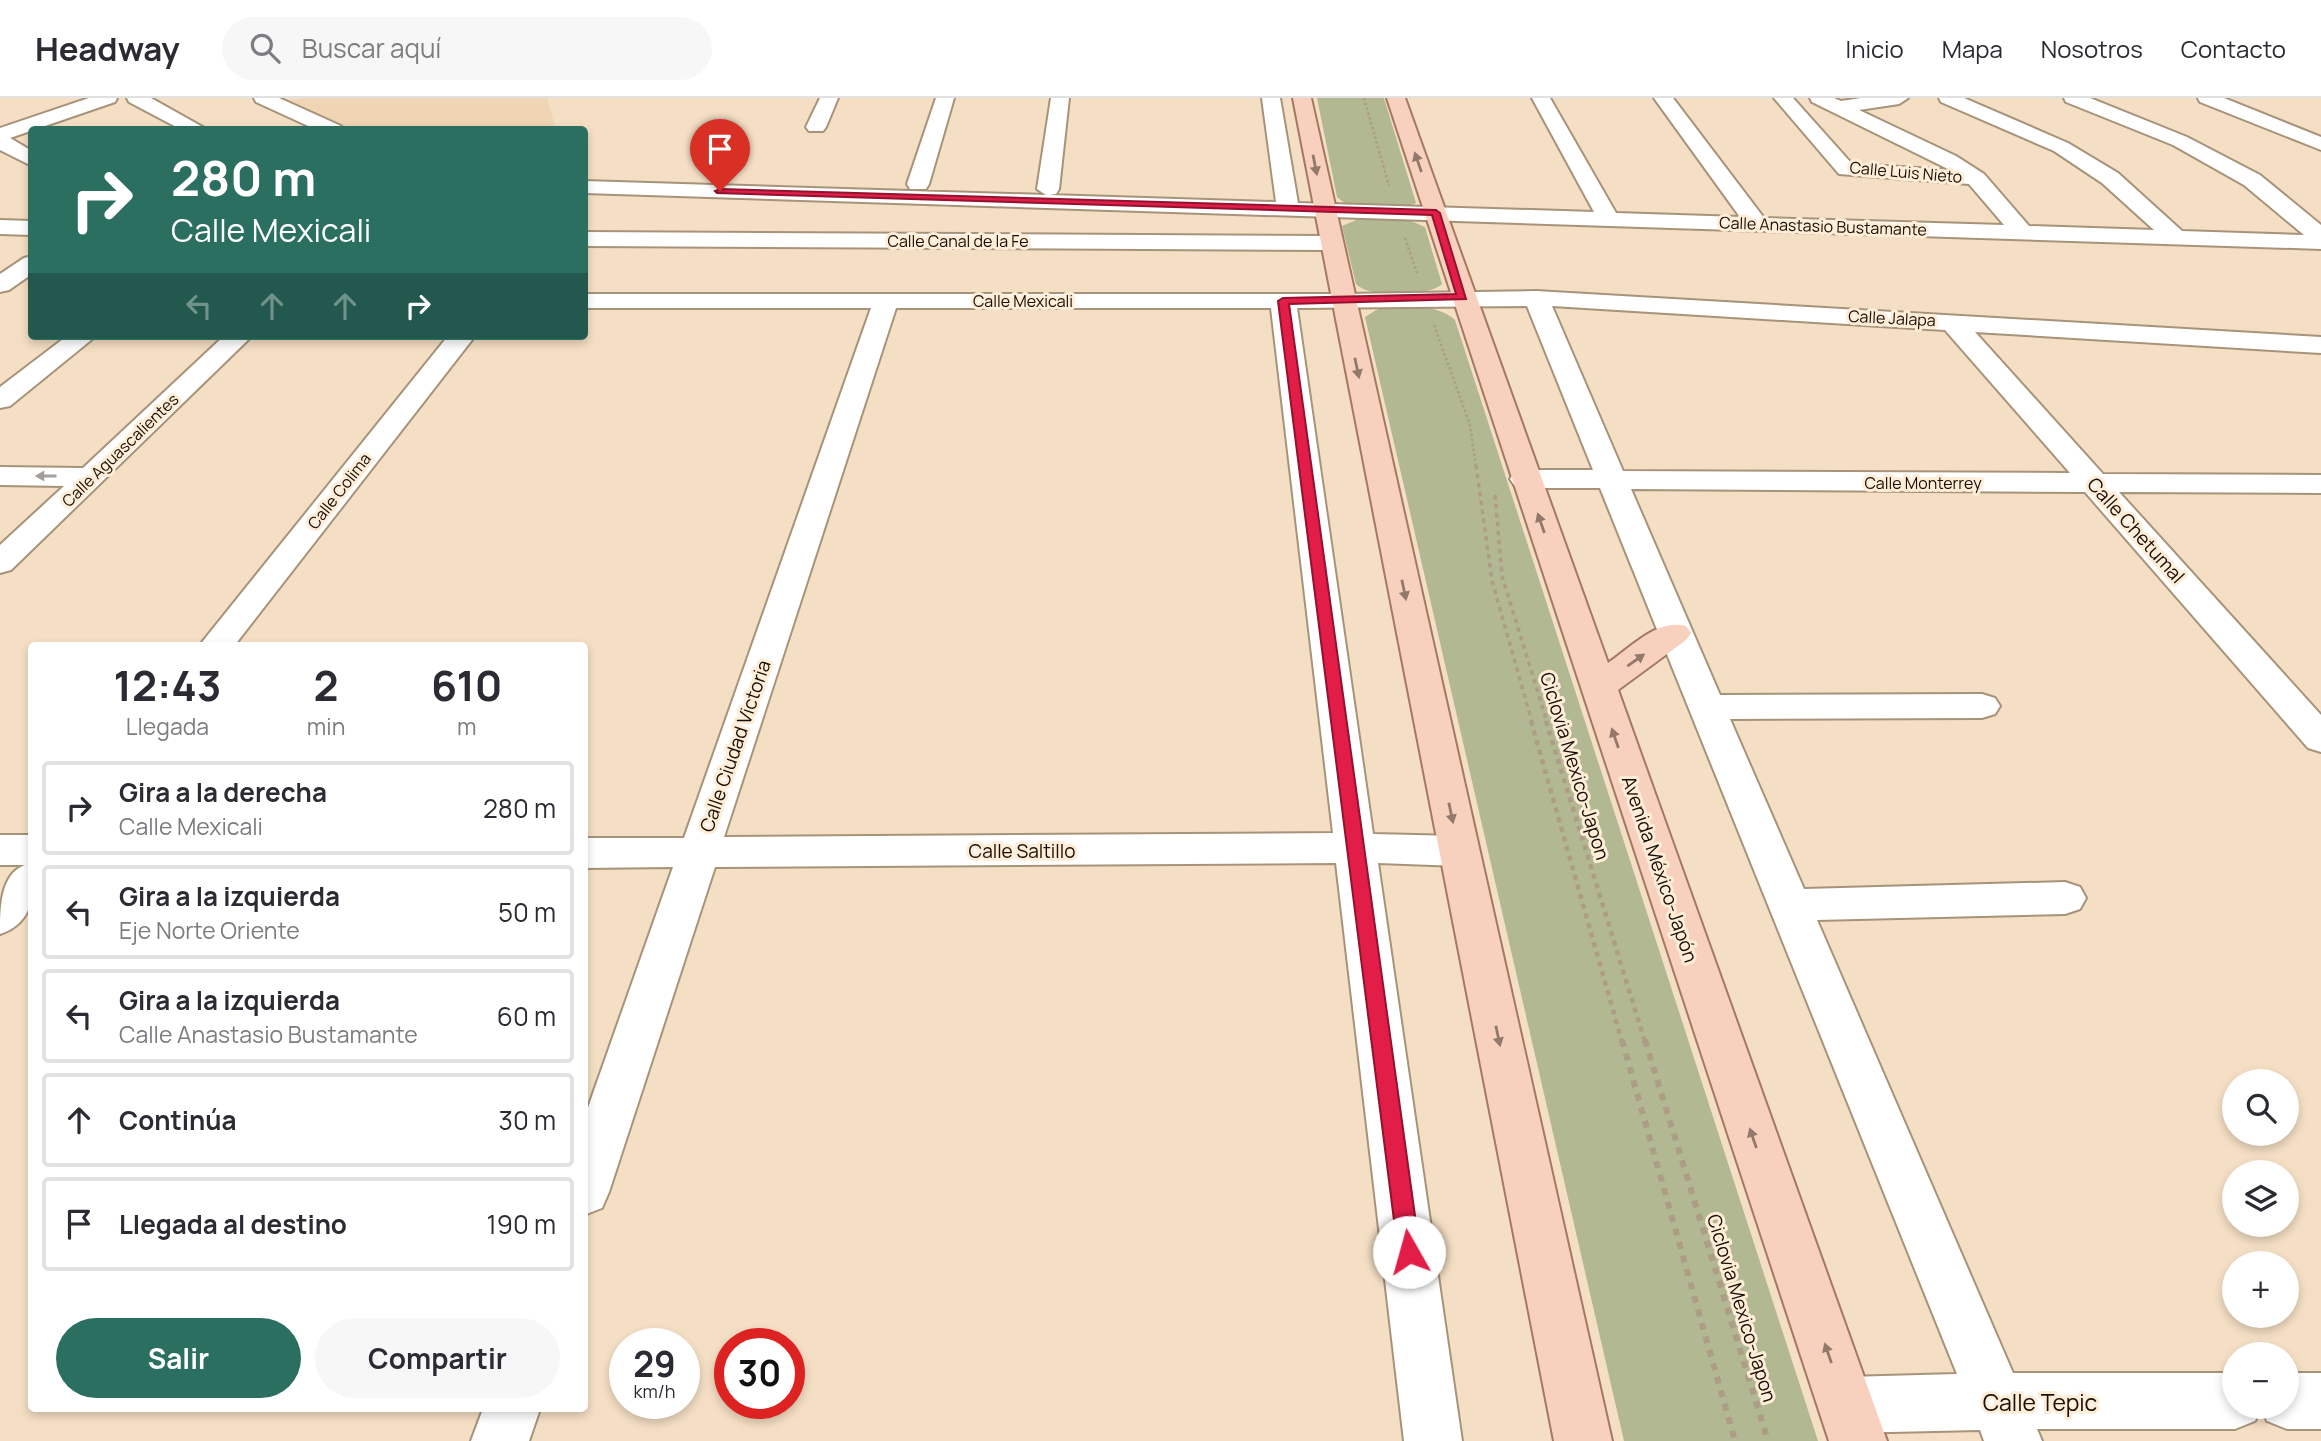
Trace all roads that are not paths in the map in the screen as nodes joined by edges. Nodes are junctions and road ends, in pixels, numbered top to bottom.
1 (108, 98) edge
2 (136, 98) edge
3 (263, 98) edge
4 (829, 98) edge
5 (945, 98) edge
6 (1060, 98) edge
7 (1271, 98) edge
8 (1302, 98) edge
9 (1396, 98) edge
10 (1541, 98) edge
11 (1663, 98) edge
12 (1783, 98) edge
13 (1819, 98) edge
14 (1899, 98) edge
15 (1948, 98) edge
16 (2073, 98) edge
17 (2207, 98) edge
18 (1840, 107) junction
19 (32, 126) edge
20 (190, 126) edge
21 (325, 126) edge
22 (816, 127) dead end
23 (28, 128) edge
24 (0, 138) edge
25 (2321, 144) edge
26 (28, 156) edge
27 (1976, 178) junction
28 (918, 184) dead end
29 (588, 187) edge
30 (1048, 189) dead end
31 (1288, 209) junction
32 (1324, 211) junction
33 (1436, 213) junction
34 (1608, 218) junction
35 (1757, 224) junction
36 (0, 226) edge
37 (28, 228) edge
38 (2023, 233) junction
39 (2177, 238) junction
40 (588, 239) edge
41 (2321, 239) edge
42 (1331, 243) junction
43 (28, 265) edge
44 (0, 285) edge
45 (1444, 298) junction
46 (1536, 298) junction
47 (588, 301) edge
48 (886, 301) junction
49 (1283, 301) junction
50 (1343, 301) junction
51 (1951, 321) junction
52 (78, 340) edge
53 (235, 340) edge
54 (459, 340) edge
55 (2321, 345) edge
56 (0, 400) edge
57 (0, 476) edge
58 (91, 477) junction
59 (1611, 481) junction
60 (2321, 484) edge
61 (2096, 485) junction
62 (1510, 487) junction
63 (0, 524) edge
64 (40, 525) junction
65 (0, 563) edge
66 (1674, 633) junction
67 (219, 642) edge
68 (1597, 687) junction
69 (1982, 706) dead end
70 (1705, 707) junction
71 (2321, 739) edge
72 (1357, 848) junction
73 (0, 850) edge
74 (28, 850) edge
75 (1459, 851) junction
76 (588, 853) edge
77 (699, 853) junction
78 (28, 883) edge
79 (2065, 898) dead end
80 (1788, 905) junction
81 (0, 918) edge
82 (588, 1180) edge
83 (2299, 1401) edge
84 (2321, 1401) edge
85 (2222, 1402) edge
86 (510, 1412) edge
87 (2005, 1421) edge
88 (1852, 1423) edge
89 (500, 1441) edge
90 (1433, 1441) edge
91 (1583, 1441) edge

1 - 19 street
2 - 20 street
3 - 21 street
4 - 22 street
5 - 28 street
6 - 30 street
7 - 31 street
8 -> 32 main road
33 -> 9 main road, Avenida México-Japón
10 - 34 street
11 - 35 street
12 - 27 street, Calle Luis Nieto
13 - 18 street, Calle Luis Nieto
14 - 18 street
15 - 39 street
16 - 41 street
17 - 25 street
18 - 27 street, Calle Luis Nieto
23 - 24 street
24 - 26 street
27 - 38 street, Calle Luis Nieto
29 - 31 street, Calle Anastasio Bustamante
31 - 32 street, Calle Anastasio Bustamante
32 - 33 street, Calle Anastasio Bustamante
32 - 42 main road
33 - 34 street, Calle Anastasio Bustamante
33 - 45 main road, Avenida México-Japón
34 - 35 street, Calle Anastasio Bustamante
35 - 38 street, Calle Anastasio Bustamante
36 - 37 street
38 - 39 street, Calle Anastasio Bustamante
39 - 41 street, Calle Anastasio Bustamante
40 - 42 street, Calle Canal de la Fe
42 - 50 main road
43 - 44 street
45 - 46 street, Calle Jalapa
45 - 50 street, Calle Mexicali
45 - 62 main road, Avenida México-Japón
46 - 51 street, Calle Jalapa
46 - 59 street
47 - 48 street, Calle Mexicali
48 - 49 street, Calle Mexicali
48 - 77 street, Calle Ciudad Victoria
49 - 50 street, Calle Mexicali
49 - 72 street
50 -> 75 main road
51 - 55 street, Calle Jalapa
51 - 61 street, Calle Chetumal
52 - 56 street
53 - 58 street, Calle Aguascalientes
54 - 67 street, Calle Colima
58 -> 57 street
58 - 64 street, Calle Aguascalientes
59 - 61 street, Calle Monterrey
59 - 62 street, Calle Monterrey
59 - 66 street
60 - 61 street, Calle Monterrey
61 - 71 street, Calle Chetumal
68 -> 62 main road, Avenida México-Japón
63 - 64 street
64 - 65 street, Calle Aguascalientes
68 -> 66 main road
66 - 70 street
88 -> 68 main road, Avenida México-Japón
69 - 70 street
70 - 80 street
72 - 75 street, Calle Saltillo
72 - 77 street, Calle Saltillo
72 - 90 street
73 - 74 street
75 -> 91 main road
76 - 77 street, Calle Saltillo
77 - 82 street, Calle Ciudad Victoria
78 - 81 street
79 - 80 street
80 - 87 street
83 - 84 street
85 - 87 street, Calle Tepic
86 - 89 street
87 - 88 street, Calle Tepic

